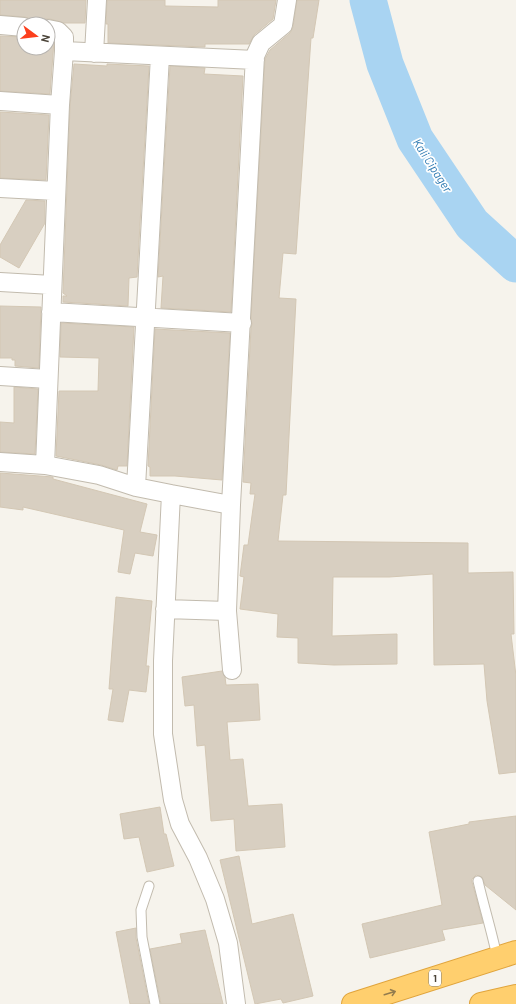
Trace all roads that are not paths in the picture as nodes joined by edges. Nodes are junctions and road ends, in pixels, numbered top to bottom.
1 (97, 0) edge
2 (286, 0) edge
3 (0, 25) edge
4 (16, 26) edge
5 (56, 31) edge
6 (64, 51) junction
7 (94, 53) junction
8 (160, 56) junction
9 (255, 60) junction
10 (0, 101) edge
11 (60, 105) junction
12 (0, 188) edge
13 (56, 191) junction
14 (0, 282) edge
15 (52, 285) junction
16 (51, 312) junction
17 (146, 317) junction
18 (242, 323) junction
19 (0, 376) edge
20 (48, 379) junction
21 (0, 462) edge
22 (45, 465) junction
23 (136, 487) junction
24 (171, 494) junction
25 (231, 505) junction
26 (165, 609) junction
27 (227, 611) junction
28 (232, 670) dead end
29 (478, 881) dead end
30 (149, 886) dead end
31 (506, 955) edge
32 (516, 996) edge
33 (363, 1003) edge
34 (155, 1004) edge
35 (236, 1004) edge
36 (481, 1004) edge

1 - 7 street
2 - 9 street
3 - 4 street
5 - 6 street
6 - 7 street
6 - 11 street
7 - 8 street
8 - 9 street
8 - 17 street
9 - 18 street
10 - 11 street
11 - 13 street
12 - 13 street
13 - 15 street
14 - 15 street
15 - 16 street
16 - 17 street
16 - 20 street
17 - 18 street
17 - 23 street
18 - 25 street
19 - 20 street
20 - 22 street
21 - 22 street
22 - 23 street
23 - 24 street
24 - 25 street
24 - 26 street
25 - 27 street
26 - 27 street
26 - 35 street
27 - 28 street
29 - 31 lane
30 - 34 lane
33 -> 31 highway, 1
32 - 36 highway

